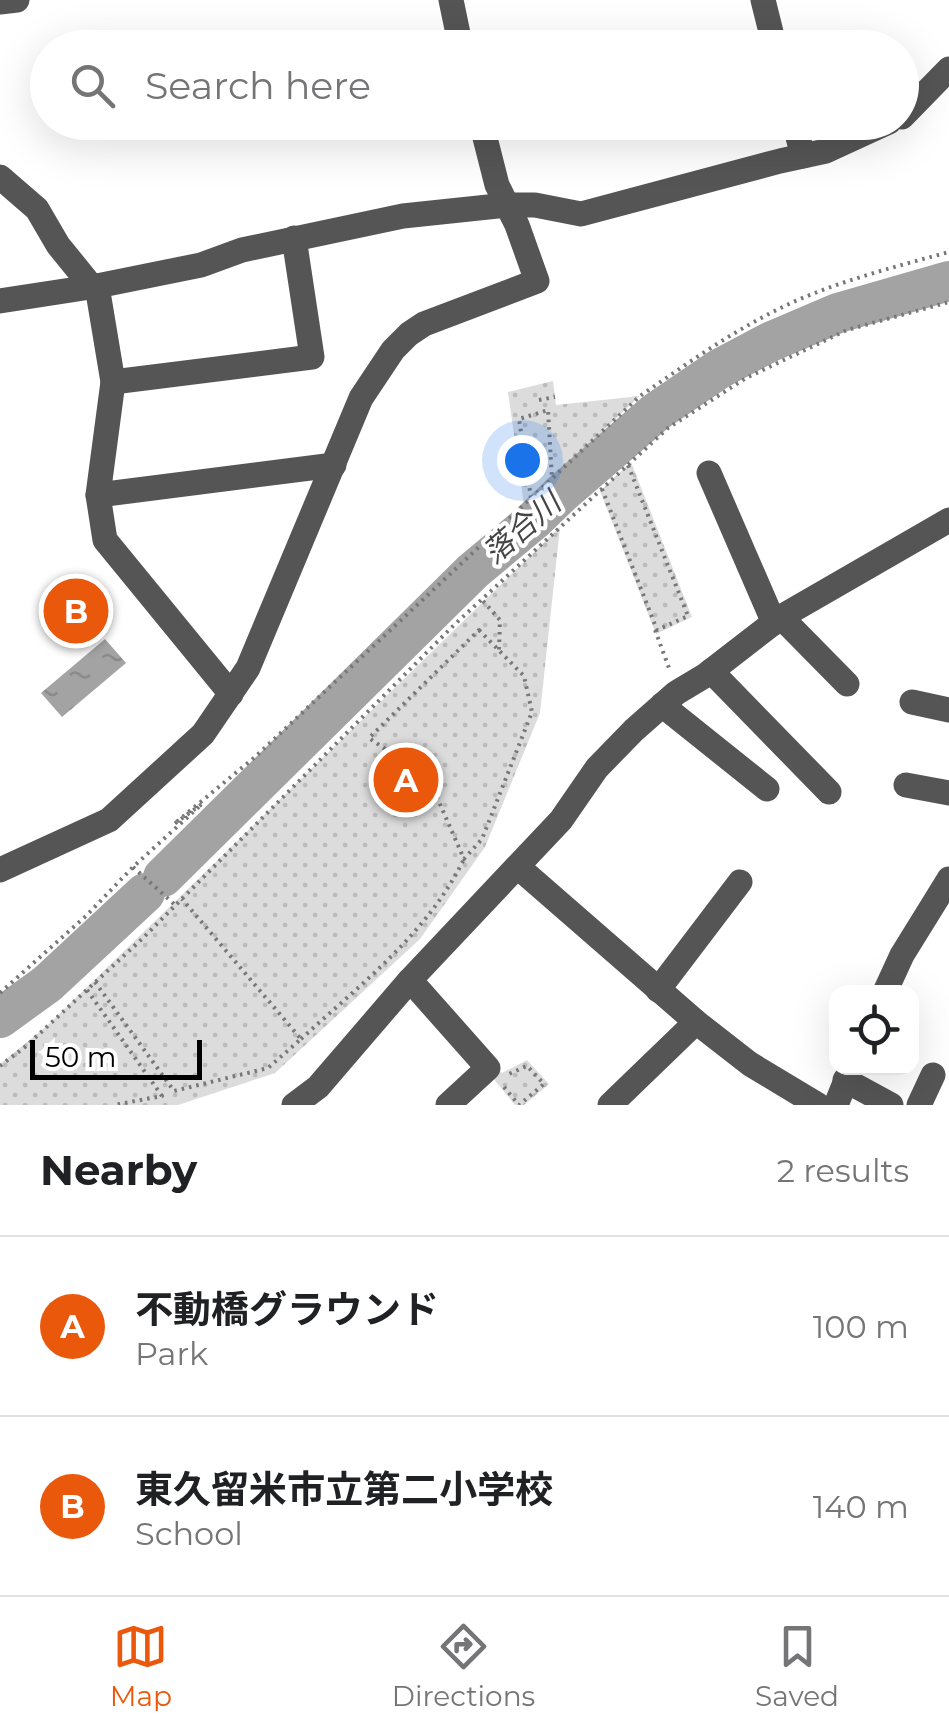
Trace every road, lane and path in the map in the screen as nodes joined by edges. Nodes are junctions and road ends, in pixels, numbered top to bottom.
1 (17, 0) edge
2 (451, 0) edge
3 (763, 0) edge
4 (0, 2) edge
5 (457, 30) edge
6 (770, 30) edge
7 (949, 69) edge
8 (919, 99) edge
9 (485, 140) edge
10 (798, 140) edge
11 (851, 140) edge
12 (802, 156) junction
13 (0, 177) edge
14 (507, 205) junction
15 (294, 238) junction
16 (949, 252) edge
17 (94, 287) junction
18 (0, 301) edge
19 (949, 302) edge
20 (113, 382) junction
21 (555, 397) dead end
22 (539, 400) dead end
23 (628, 465) junction
24 (334, 466) junction
25 (709, 472) dead end
26 (552, 479) junction
27 (601, 490) junction
28 (98, 495) junction
29 (530, 498) junction
30 (949, 520) edge
31 (482, 599) junction
32 (777, 620) junction
33 (498, 650) junction
34 (711, 671) junction
35 (848, 684) dead end
36 (231, 694) junction
37 (670, 698) junction
38 (912, 702) dead end
39 (949, 710) edge
40 (906, 785) dead end
41 (767, 789) dead end
42 (830, 792) dead end
43 (949, 793) edge
44 (464, 859) junction
45 (133, 867) junction
46 (518, 867) junction
47 (0, 870) edge
48 (949, 879) edge
49 (740, 882) dead end
50 (182, 899) junction
51 (176, 906) junction
52 (410, 980) junction
53 (95, 982) junction
54 (888, 985) edge
55 (86, 990) junction
56 (658, 990) junction
57 (0, 993) edge
58 (696, 1022) junction
59 (301, 1039) junction
60 (138, 1041) junction
61 (129, 1049) junction
62 (0, 1066) edge
63 (848, 1075) edge
64 (849, 1075) edge
65 (933, 1075) dead end
66 (498, 1080) joint
67 (324, 1096) edge
68 (114, 1105) edge
69 (294, 1105) edge
70 (448, 1105) edge
71 (610, 1105) edge
72 (818, 1105) edge
73 (836, 1105) edge
74 (892, 1105) edge
75 (919, 1105) edge

1 - 4 street
2 - 5 street
3 - 6 street
7 - 8 street
9 - 14 street
10 - 12 street
11 - 12 street
12 - 14 street
13 - 17 street
14 - 15 street
14 - 24 street
15 - 17 street
15 - 20 street
16 - 26 path
17 - 18 street
17 - 20 street
19 - 23 path
20 - 28 street
21 - 22 path
23 - 27 path
23 - 27 path
24 - 28 street
24 - 36 street
25 - 32 street
26 - 29 path
26 - 29 path
27 - 31 path
27 - 37 path
28 - 36 street
29 - 45 path
30 - 32 street
31 - 33 path
31 - 50 path
32 - 34 street
32 - 35 street
33 - 44 path
33 - 44 path
34 - 37 street
34 - 42 street
36 - 47 street
37 - 41 street
37 - 46 street
38 - 39 street
40 - 43 street
44 - 59 path
45 - 51 path
45 - 57 path
46 - 52 street
46 - 56 street
48 - 54 street
49 - 56 street
50 - 51 path
50 - 59 path
51 - 53 path
52 - 67 street
52 - 70 street
53 - 55 path
53 - 60 path
55 - 61 path
55 - 62 path
56 - 58 street
58 - 71 street
58 - 72 street
59 - 60 path
60 - 61 path
61 - 68 path
63 - 73 street
64 - 74 street
65 - 75 street
66 - 66 path
67 - 69 street

